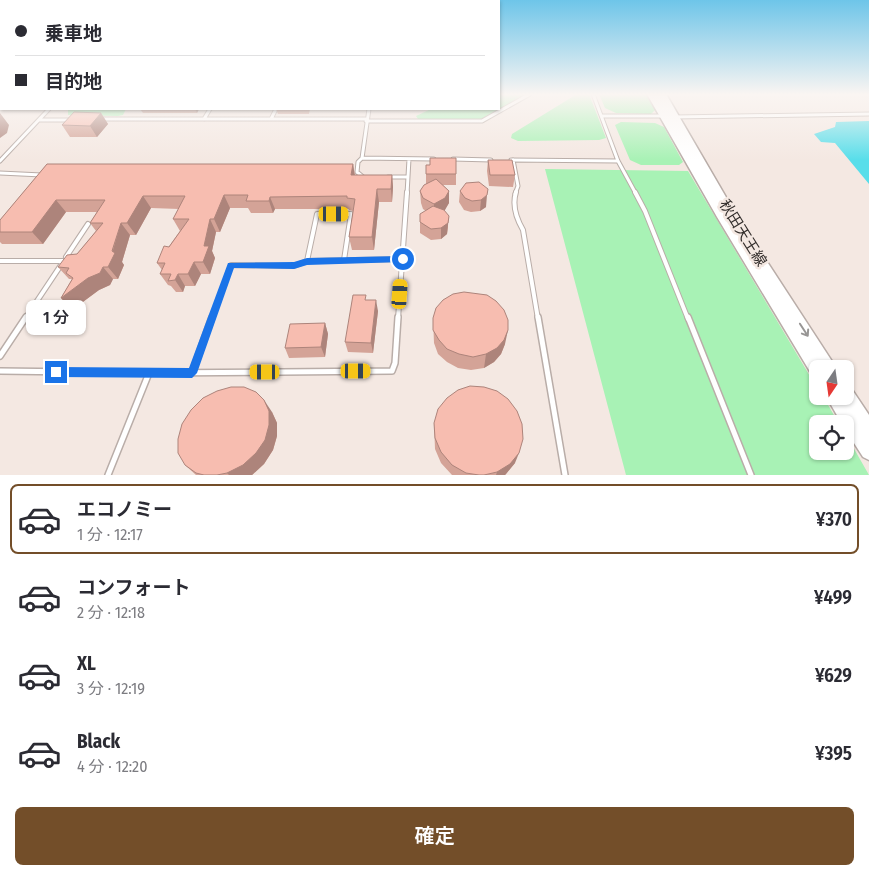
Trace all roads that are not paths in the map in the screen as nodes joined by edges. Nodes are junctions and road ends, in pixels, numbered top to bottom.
1 (43, 116) edge
2 (206, 116) edge
3 (272, 116) edge
4 (368, 116) edge
5 (493, 116) edge
6 (602, 116) edge
7 (669, 116) joint
8 (204, 119) junction
9 (271, 119) junction
10 (40, 120) junction
11 (79, 120) edge
12 (98, 120) edge
13 (367, 120) junction
14 (362, 158) junction
15 (409, 159) junction
16 (437, 159) edge
17 (447, 159) edge
18 (494, 160) edge
19 (504, 160) edge
20 (513, 160) junction
21 (0, 161) edge
22 (618, 161) junction
23 (0, 173) edge
24 (372, 177) edge
25 (381, 177) edge
26 (408, 177) junction
27 (38, 183) edge
28 (88, 224) edge
29 (403, 259) junction
30 (344, 260) junction
31 (0, 261) edge
32 (63, 261) junction
33 (307, 261) junction
34 (0, 356) edge
35 (812, 360) edge
36 (823, 360) edge
37 (0, 371) edge
38 (149, 373) junction
39 (192, 373) junction
40 (840, 405) edge
41 (853, 405) edge
42 (869, 430) edge
43 (869, 451) edge
44 (108, 475) edge
45 (565, 475) edge
46 (751, 475) edge

1 - 10 lane
2 - 8 lane
3 - 9 lane
4 - 13 lane
5 - 13 lane
6 - 22 lane
7 - 35 main road, 秋田天王線
7 -> 36 main road, 秋田天王線
8 - 9 lane
8 - 12 lane
9 - 13 lane
10 - 11 lane
10 - 21 lane
13 - 14 lane
14 - 15 lane
14 - 24 lane
15 - 16 lane
15 - 26 lane
17 - 18 lane
19 - 20 lane
20 - 22 lane
20 - 45 lane
22 - 46 lane
23 - 27 lane
25 - 26 lane
26 - 29 lane
28 - 32 lane
29 - 30 lane
29 - 39 lane
30 - 33 lane
30 - 33 lane
31 - 32 lane
32 - 34 lane
33 - 39 lane
37 - 38 lane
38 - 39 lane
38 - 44 lane
40 - 43 main road
41 - 42 main road

